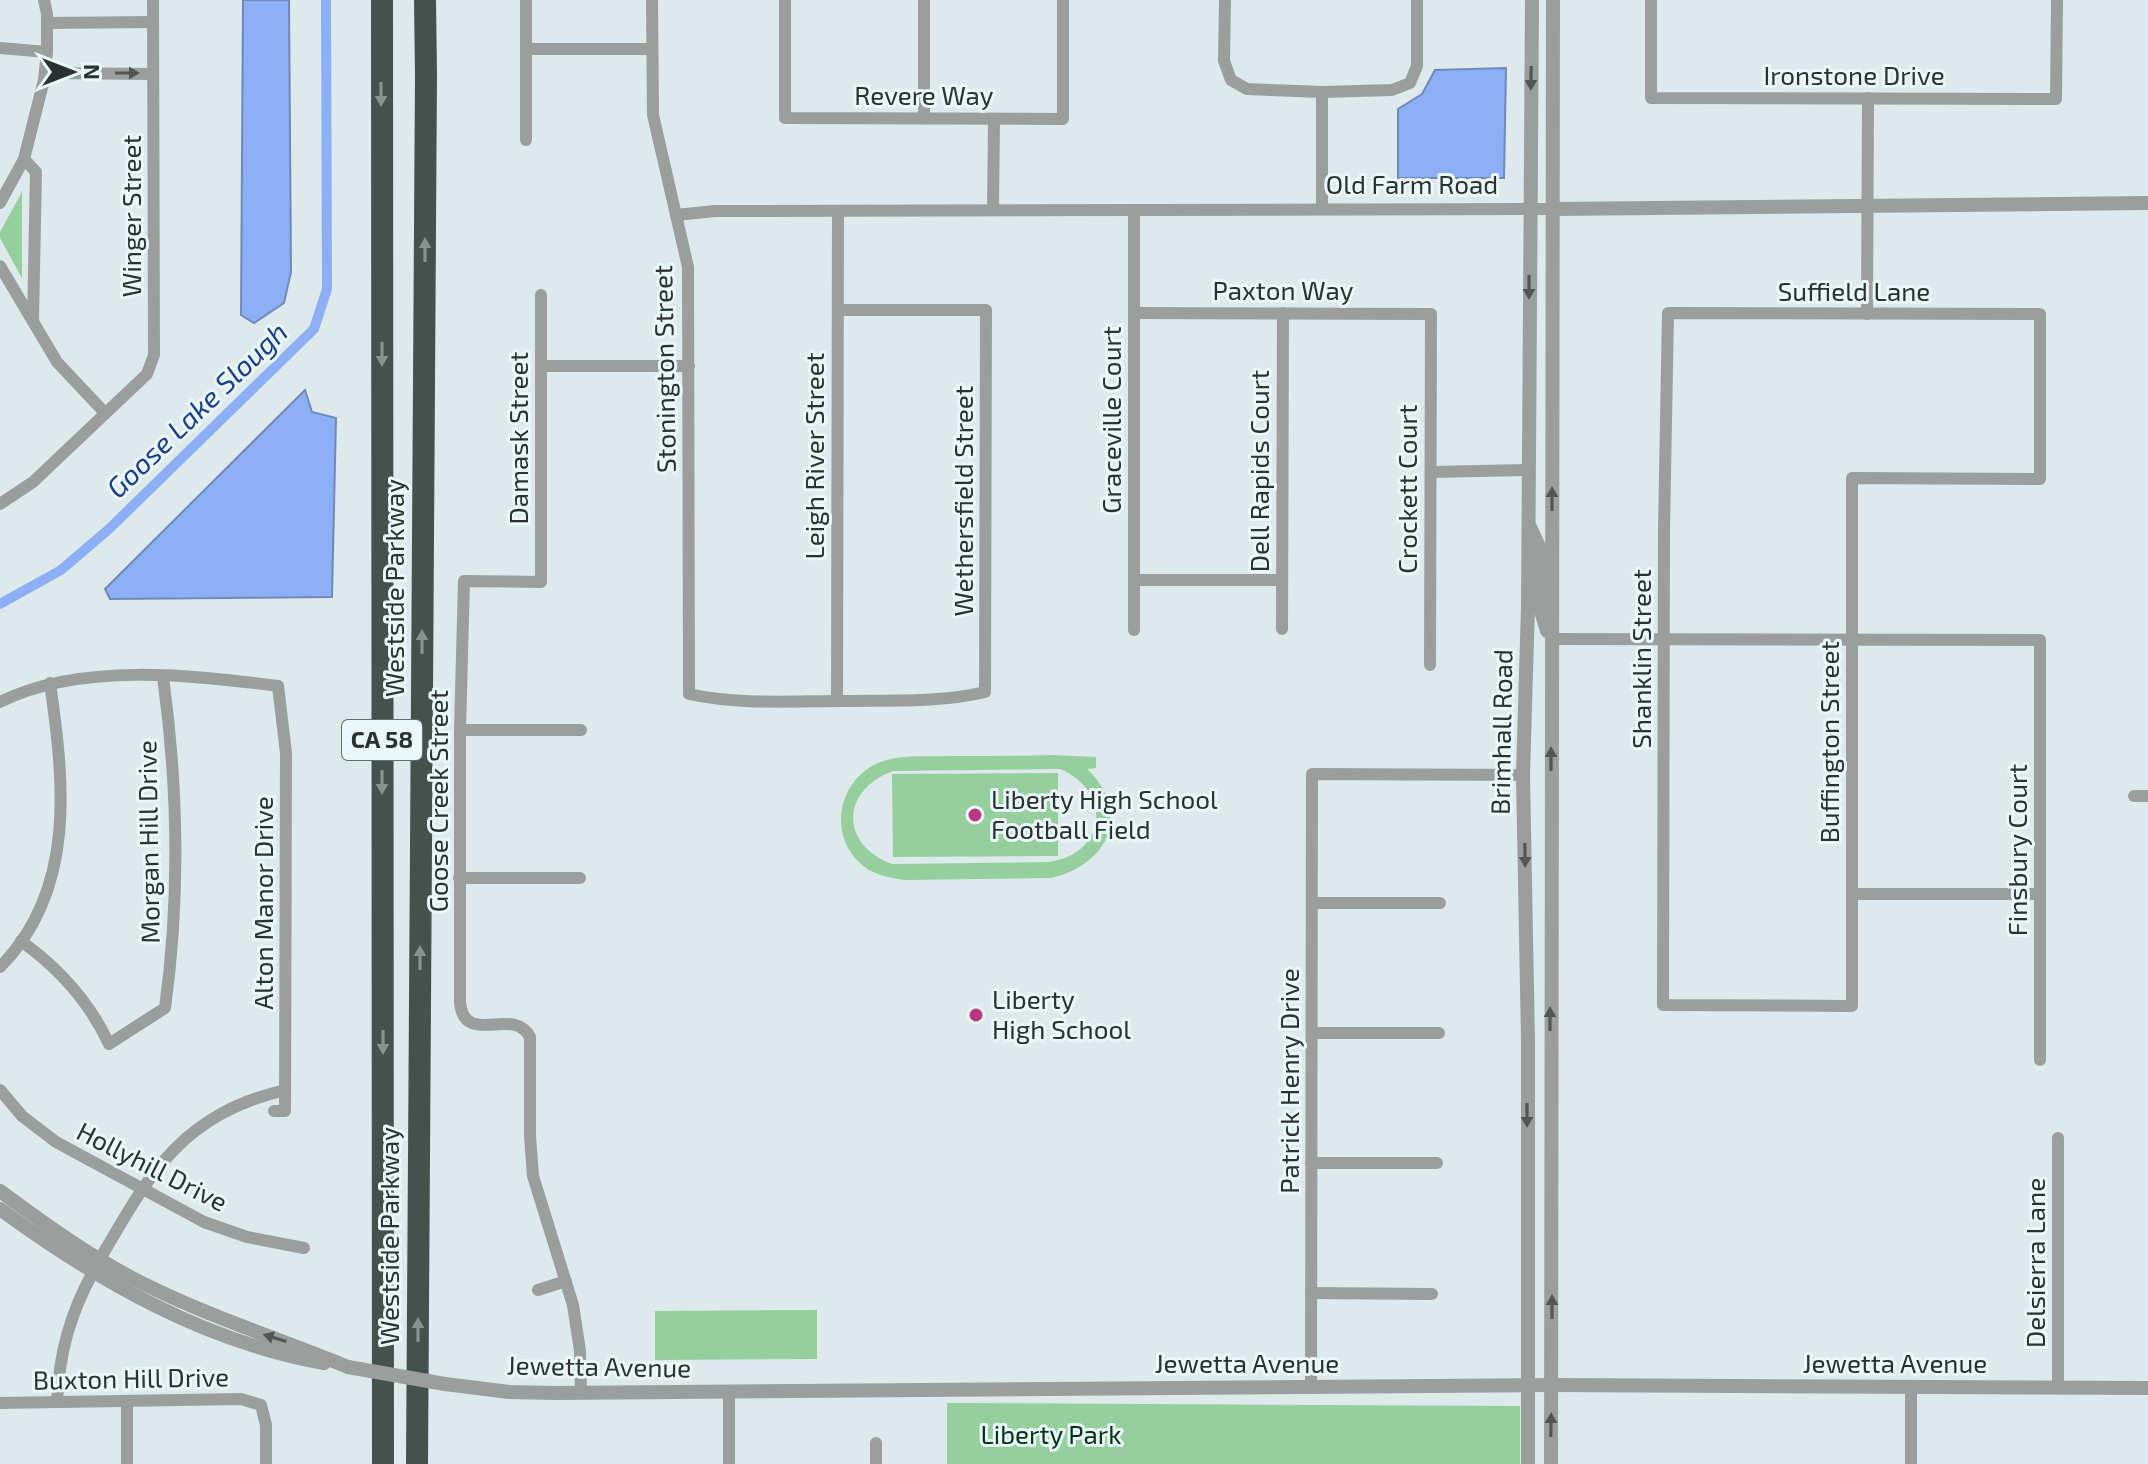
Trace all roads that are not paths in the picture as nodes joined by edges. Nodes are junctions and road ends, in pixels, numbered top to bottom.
1 (44, 0) edge
2 (153, 0) edge
3 (427, 0) edge
4 (526, 0) edge
5 (652, 0) edge
6 (785, 0) edge
7 (924, 0) edge
8 (1063, 0) edge
9 (1225, 0) edge
10 (1417, 0) edge
11 (1532, 0) edge
12 (1553, 0) edge
13 (1651, 0) edge
14 (2057, 0) edge
15 (381, 5) edge
16 (153, 22) junction
17 (47, 23) junction
18 (0, 48) edge
19 (526, 49) junction
20 (652, 49) junction
21 (47, 52) junction
22 (45, 73) junction
23 (153, 74) junction
24 (1322, 92) junction
25 (1868, 98) junction
26 (924, 118) junction
27 (994, 119) junction
28 (526, 140) dead end
29 (24, 159) junction
30 (0, 203) edge
31 (2148, 203) edge
32 (1868, 205) junction
33 (1322, 209) junction
34 (1529, 209) junction
35 (1554, 209) junction
36 (993, 210) junction
37 (1134, 210) junction
38 (838, 211) junction
39 (676, 215) junction
40 (0, 266) edge
41 (541, 295) dead end
42 (838, 310) junction
43 (1134, 313) junction
44 (1283, 313) junction
45 (1668, 313) joint
46 (1431, 314) joint
47 (1867, 314) junction
48 (33, 321) junction
49 (541, 366) junction
50 (689, 366) junction
51 (105, 413) junction
52 (1529, 470) junction
53 (1431, 472) junction
54 (1852, 478) joint
55 (0, 504) edge
56 (1529, 523) junction
57 (1134, 580) junction
58 (1282, 580) junction
59 (464, 581) joint
60 (1282, 629) dead end
61 (1134, 630) dead end
62 (1552, 639) junction
63 (1664, 639) junction
64 (1852, 640) junction
65 (1430, 665) dead end
66 (163, 677) junction
67 (50, 683) junction
68 (837, 701) junction
69 (0, 702) edge
70 (460, 730) junction
71 (581, 730) dead end
72 (1523, 775) junction
73 (2134, 796) dead end
74 (2148, 796) edge
75 (459, 878) junction
76 (580, 878) dead end
77 (1852, 894) junction
78 (2040, 894) junction
79 (1312, 903) junction
80 (1440, 903) dead end
81 (21, 941) junction
82 (0, 967) edge
83 (1852, 1006) joint
84 (1312, 1033) junction
85 (1439, 1033) dead end
86 (2040, 1060) dead end
87 (0, 1090) edge
88 (285, 1090) junction
89 (274, 1111) dead end
90 (2058, 1138) dead end
91 (1311, 1163) junction
92 (1437, 1163) dead end
93 (141, 1188) junction
94 (0, 1191) edge
95 (0, 1209) edge
96 (304, 1248) dead end
97 (96, 1266) junction
98 (566, 1281) junction
99 (538, 1290) dead end
100 (1311, 1293) junction
101 (1432, 1294) dead end
102 (348, 1367) junction
103 (1552, 1385) junction
104 (1526, 1387) junction
105 (1311, 1388) junction
106 (1911, 1388) junction
107 (2058, 1388) junction
108 (2148, 1388) edge
109 (581, 1392) junction
110 (729, 1392) junction
111 (57, 1402) junction
112 (127, 1402) junction
113 (0, 1403) edge
114 (876, 1443) dead end
115 (127, 1464) edge
116 (266, 1464) edge
117 (383, 1464) edge
118 (417, 1464) edge
119 (729, 1464) edge
120 (876, 1464) edge
121 (1528, 1464) edge
122 (1551, 1464) edge
123 (1911, 1464) edge

1 - 17 street
2 - 16 street, Winger Street
118 -> 3 highway, Westside Parkway / CA 58
4 - 19 street
5 - 20 street, Stonington Street
6 - 26 street, Revere Way
7 - 26 street
8 - 27 street, Revere Way
9 - 24 street
10 - 24 street
11 -> 34 street, Brimhall Road
12 - 35 street, Brimhall Road
13 - 25 street, Ironstone Drive
14 - 25 street, Ironstone Drive
15 -> 117 highway, Westside Parkway / CA 58
16 - 17 street
16 - 23 street, Winger Street
17 - 21 street
18 - 21 street
19 - 20 street
19 - 28 street
20 - 39 street, Stonington Street
21 - 22 street
22 -> 23 street
22 - 29 street
23 - 51 street, Winger Street
24 - 33 street
25 - 32 street
26 - 27 street, Revere Way
27 - 36 street
29 - 30 street
29 - 48 street
31 - 32 street, Old Farm Road
32 - 35 street, Old Farm Road
32 - 47 street
33 - 34 street, Old Farm Road
33 - 37 street, Old Farm Road
34 - 35 street, Old Farm Road
34 -> 52 street, Brimhall Road
62 -> 35 street, Brimhall Road
36 - 37 street, Old Farm Road
36 - 38 street, Old Farm Road
37 - 43 street, Graceville Court
38 - 39 street, Old Farm Road
38 - 42 street, Leigh River Street
39 - 50 street, Stonington Street
40 - 48 street
41 - 49 street, Damask Street
42 - 68 street, Leigh River Street
42 - 68 street, Wethersfield Street
43 - 44 street, Paxton Way
43 - 57 street, Graceville Court
44 - 46 street, Paxton Way
44 - 58 street, Dell Rapids Court
45 - 47 street, Suffield Lane
45 - 63 street, Shanklin Street
46 - 53 street, Crockett Court
47 - 54 street, Suffield Lane
48 - 51 street
49 - 50 street
49 - 59 street, Damask Street
50 - 68 street, Stonington Street
51 - 55 street, Winger Street
52 - 53 street
52 - 56 street, Brimhall Road
53 - 65 street, Crockett Court
54 - 64 street, Buffington Street
56 - 62 street
56 - 72 street, Brimhall Road
57 - 58 street
57 - 61 street, Graceville Court
58 - 60 street, Dell Rapids Court
59 - 70 street, Goose Creek Street
62 - 63 street
103 -> 62 street, Brimhall Road
63 - 64 street
63 - 83 street, Shanklin Street
64 - 77 street, Buffington Street
64 - 78 street, Finsbury Court
66 - 67 street
66 - 81 street, Morgan Hill Drive
66 - 88 street, Alton Manor Drive
67 - 69 street
67 - 81 street
70 - 71 street
70 - 75 street, Goose Creek Street
72 - 79 street, Patrick Henry Drive
72 -> 104 street, Brimhall Road
73 - 74 street
75 - 76 street
75 - 98 street, Goose Creek Street
77 - 78 street
77 - 83 street, Buffington Street
78 - 86 street, Finsbury Court
79 - 80 street
79 - 84 street, Patrick Henry Drive
81 - 82 street
84 - 85 street
84 - 91 street, Patrick Henry Drive
87 - 93 street, Hollyhill Drive
88 - 89 street, Alton Manor Drive
88 - 93 street
90 - 107 street, Delsierra Lane
91 - 92 street
91 - 100 street, Patrick Henry Drive
93 - 96 street, Hollyhill Drive
93 - 97 street
94 - 97 street, Jewetta Avenue
95 - 97 street, Jewetta Avenue
102 -> 97 street, Jewetta Avenue
97 - 102 street, Jewetta Avenue
97 - 111 street
98 - 99 street
98 - 109 street
100 - 101 street
100 - 105 street, Patrick Henry Drive
102 - 109 street, Jewetta Avenue, bridge
103 - 104 street, Jewetta Avenue
103 - 106 street, Jewetta Avenue
122 -> 103 street, Brimhall Road
104 - 105 street, Jewetta Avenue
104 - 121 street, Brimhall Road
105 - 110 street, Jewetta Avenue
106 - 107 street, Jewetta Avenue
106 - 123 street
107 - 108 street, Jewetta Avenue
109 - 110 street, Jewetta Avenue
110 - 119 street
111 - 112 street, Buxton Hill Drive
111 - 113 street, Buxton Hill Drive
112 - 115 street
112 - 116 street, Buxton Hill Drive
114 - 120 street

